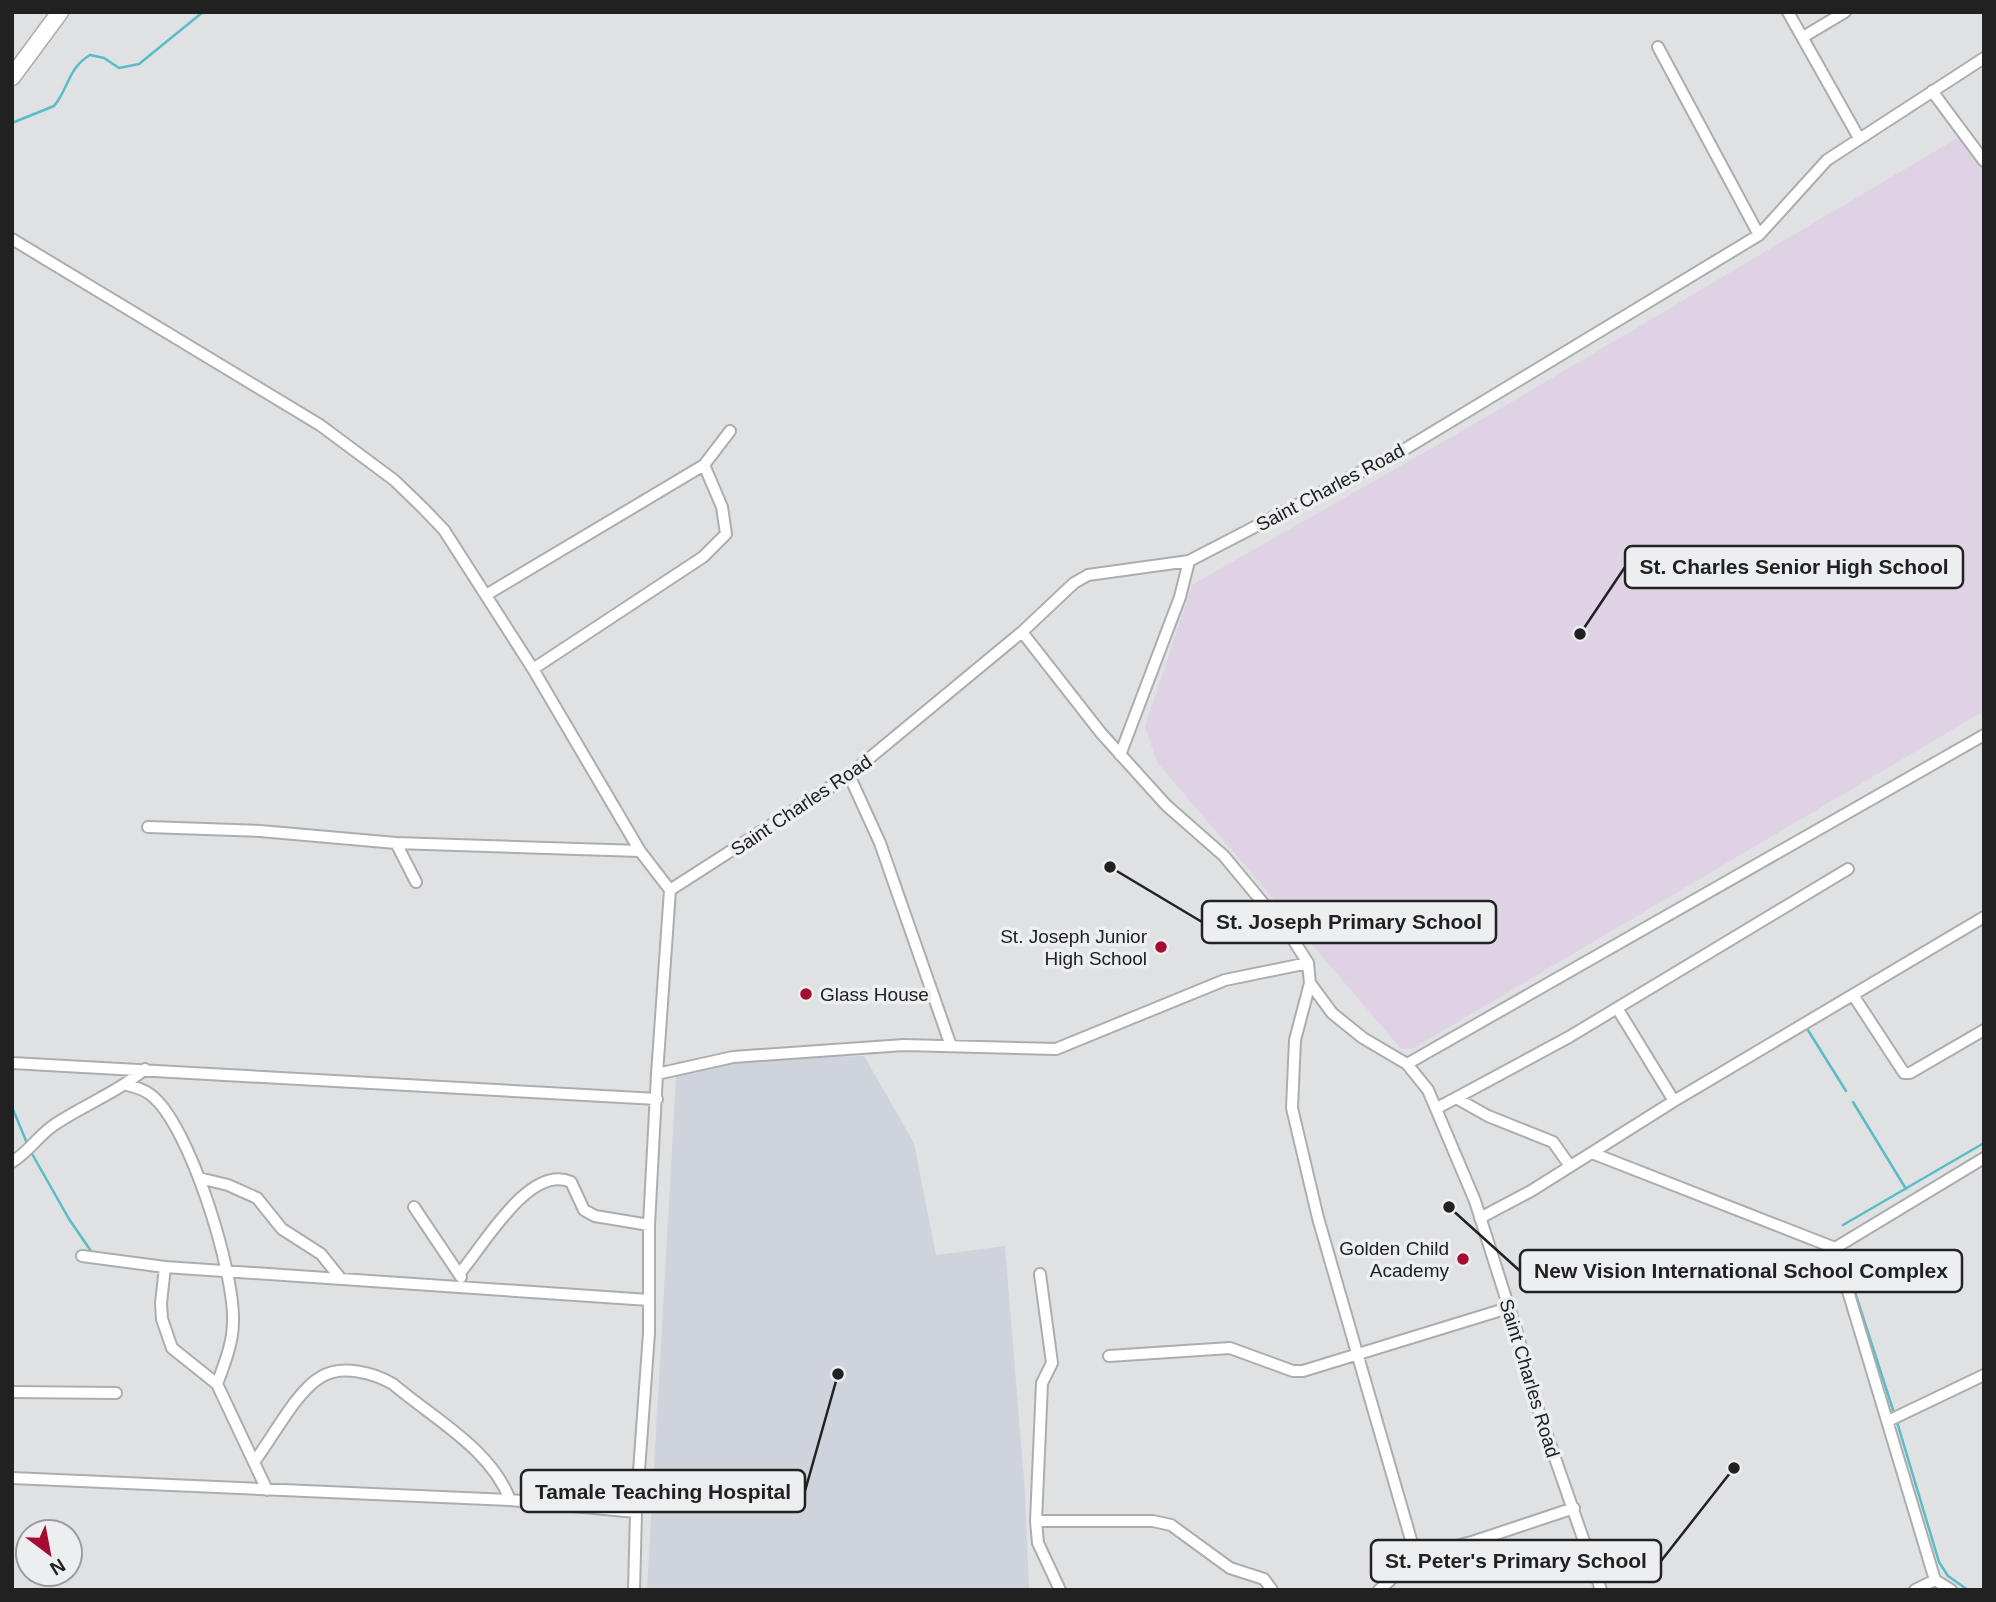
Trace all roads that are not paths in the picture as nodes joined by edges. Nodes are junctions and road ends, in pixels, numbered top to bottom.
1 (60, 12) edge
2 (1788, 12) edge
3 (1845, 12) edge
4 (1803, 37) junction
5 (1658, 47) dead end
6 (1984, 58) edge
7 (12, 77) edge
8 (1932, 91) junction
9 (1858, 138) junction
10 (1984, 161) edge
11 (1759, 235) junction
12 (12, 239) edge
13 (730, 431) dead end
14 (704, 465) junction
15 (1189, 561) junction
16 (486, 595) junction
17 (1022, 632) junction
18 (533, 669) junction
19 (1984, 735) edge
20 (1121, 754) junction
21 (849, 775) junction
22 (148, 827) dead end
23 (396, 843) junction
24 (640, 851) junction
25 (1848, 869) dead end
26 (416, 882) dead end
27 (670, 890) junction
28 (1984, 917) edge
29 (1308, 963) junction
30 (1310, 983) junction
31 (1853, 995) junction
32 (1617, 1008) junction
33 (1984, 1030) edge
34 (951, 1046) junction
35 (12, 1063) edge
36 (1407, 1064) junction
37 (145, 1069) junction
38 (657, 1074) junction
39 (127, 1085) junction
40 (1456, 1098) junction
41 (657, 1099) junction
42 (1674, 1101) junction
43 (1437, 1108) junction
44 (1592, 1153) junction
45 (1984, 1158) edge
46 (12, 1162) edge
47 (1570, 1166) junction
48 (199, 1178) junction
49 (414, 1207) dead end
50 (1480, 1219) junction
51 (649, 1225) junction
52 (1835, 1248) junction
53 (82, 1256) dead end
54 (165, 1267) junction
55 (225, 1271) junction
56 (459, 1274) junction
57 (1040, 1274) dead end
58 (341, 1279) junction
59 (467, 1287) junction
60 (649, 1300) junction
61 (1508, 1308) junction
62 (1356, 1355) junction
63 (1109, 1356) dead end
64 (1984, 1375) edge
65 (216, 1384) junction
66 (12, 1392) edge
67 (116, 1393) dead end
68 (1888, 1421) junction
69 (254, 1462) junction
70 (12, 1478) edge
71 (267, 1490) junction
72 (510, 1500) junction
73 (1574, 1508) junction
74 (636, 1512) junction
75 (1036, 1521) junction
76 (1416, 1557) junction
77 (1934, 1580) junction
78 (634, 1590) edge
79 (1059, 1590) edge
80 (1272, 1590) edge
81 (1379, 1590) edge
82 (1601, 1590) edge
83 (1915, 1590) edge
84 (1951, 1590) edge

1 - 7 main road
2 - 4 street
3 - 4 street
4 - 9 street
5 - 11 street
6 - 8 street, Saint Charles Road
8 - 9 street, Saint Charles Road
8 - 10 street
9 - 11 street, Saint Charles Road
11 - 15 street, Saint Charles Road
12 - 16 street
13 - 14 street
14 - 16 street
14 - 18 street
15 - 17 street, Saint Charles Road
15 - 20 street
16 - 18 street
17 - 20 street
17 - 21 street, Saint Charles Road
18 - 24 street
19 - 36 street
20 - 29 street
21 - 27 street, Saint Charles Road
21 - 34 street
22 - 23 street
23 - 24 street
23 - 26 street
24 - 27 street
25 - 32 street
27 - 38 street
28 - 31 street
29 - 30 street
29 - 34 street
30 - 36 street, Saint Charles Road
30 - 62 street
31 - 33 street
31 - 42 street
32 - 40 street
32 - 42 street
34 - 38 street
35 - 37 street
36 - 43 street, Saint Charles Road
37 - 39 street
37 - 41 street
38 - 41 street
39 - 46 street
39 - 48 street
40 - 43 street
40 - 47 street
41 - 51 street
42 - 44 street
43 - 50 street, Saint Charles Road
44 - 47 street
44 - 52 street
45 - 52 street
47 - 50 street
48 - 55 street
48 - 58 street
49 - 56 street
50 - 61 street, Saint Charles Road
51 - 56 street
51 - 60 street
52 - 68 street
53 - 54 street
54 - 55 street
54 - 65 street
55 - 58 street
55 - 65 street
56 - 59 street
57 - 75 street
58 - 59 street
59 - 60 street
60 - 74 street
61 - 62 street
61 - 73 street, Saint Charles Road
62 - 63 street
62 - 76 street
64 - 68 street
65 - 69 street
66 - 67 street
68 - 77 street
69 - 71 street
69 - 72 street
70 - 71 street
71 - 72 street
72 - 74 street
73 - 76 street
73 - 82 street, Saint Charles Road
74 - 78 street
75 - 79 street
75 - 80 street
76 - 81 street
77 - 83 street
77 - 84 street

